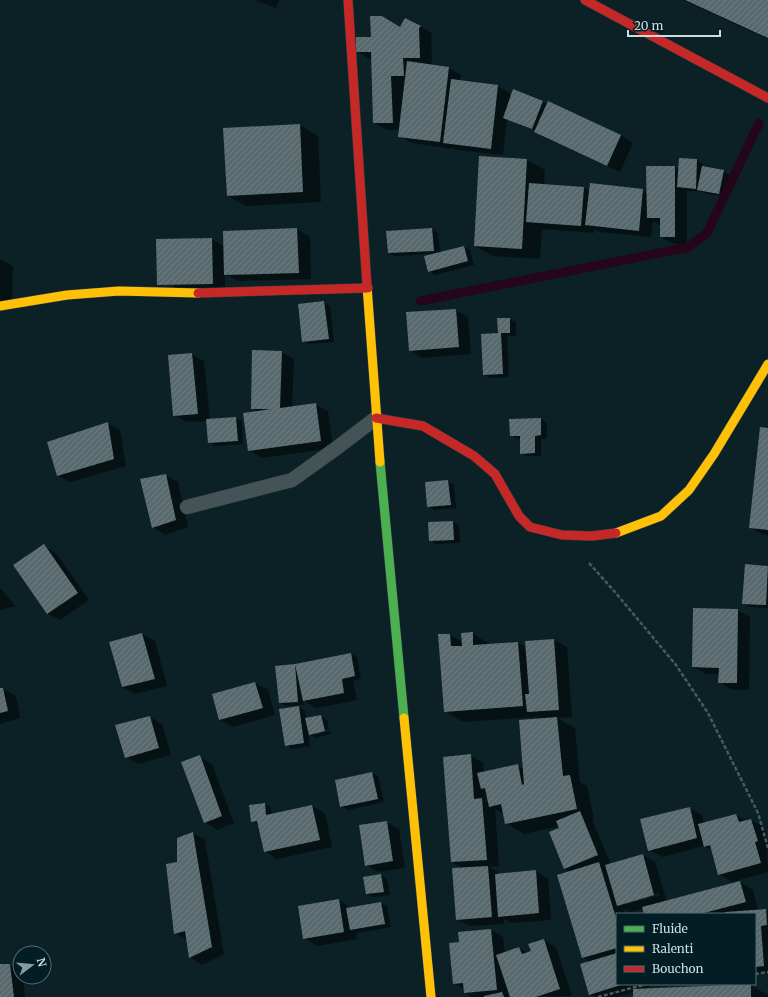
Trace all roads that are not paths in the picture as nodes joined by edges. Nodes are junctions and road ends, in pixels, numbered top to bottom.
1 (348, 0) edge
2 (585, 0) edge
3 (768, 98) edge
4 (368, 288) junction
5 (0, 306) edge
6 (768, 364) edge
7 (376, 418) junction
8 (187, 506) dead end
9 (431, 997) edge

1 - 4 street
2 - 3 street
4 - 5 street
4 - 7 street
6 - 7 street
7 - 8 lane
7 - 9 street

